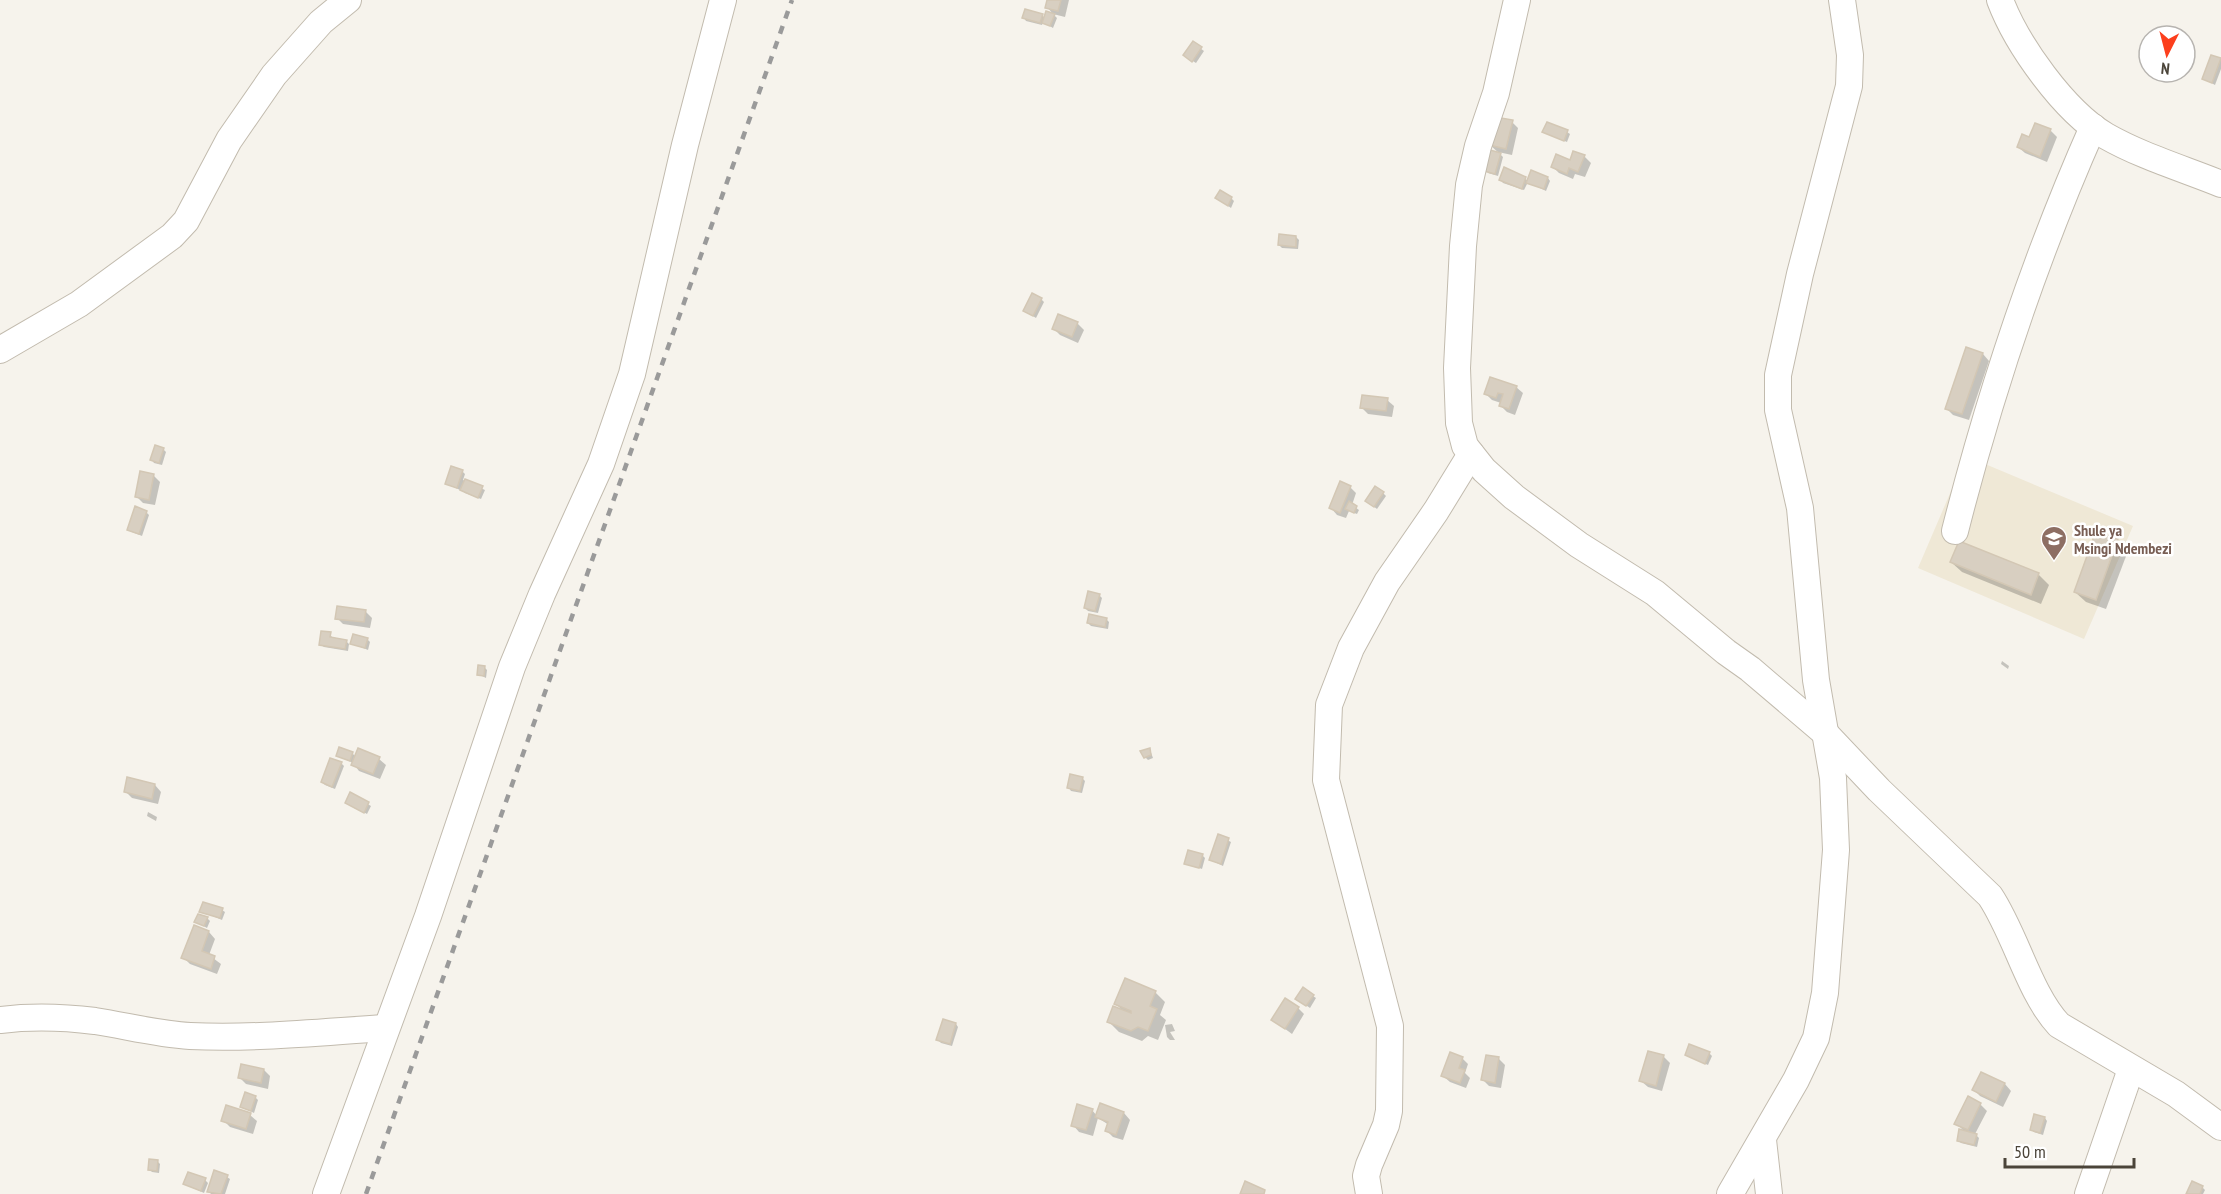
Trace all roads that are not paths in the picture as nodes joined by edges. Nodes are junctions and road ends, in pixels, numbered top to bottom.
1 (348, 0) edge
2 (723, 0) edge
3 (1517, 0) edge
4 (1842, 0) edge
5 (2000, 0) edge
6 (2093, 127) junction
7 (2221, 184) edge
8 (0, 351) edge
9 (1471, 454) junction
10 (1955, 531) dead end
11 (1824, 732) junction
12 (0, 1020) edge
13 (385, 1028) junction
14 (2131, 1069) junction
15 (2221, 1127) edge
16 (1763, 1140) junction
17 (326, 1194) edge
18 (1369, 1194) edge
19 (1730, 1194) edge
20 (1769, 1194) edge
21 (2088, 1194) edge

1 - 8 street
2 - 13 street
3 - 9 street
4 - 11 street
5 - 6 street
6 - 7 street
6 - 10 street
9 - 11 street
9 - 18 street
11 - 14 street
11 - 16 street
12 - 13 street
13 - 17 street
14 - 15 street
14 - 21 street
16 - 19 street
16 - 20 street

